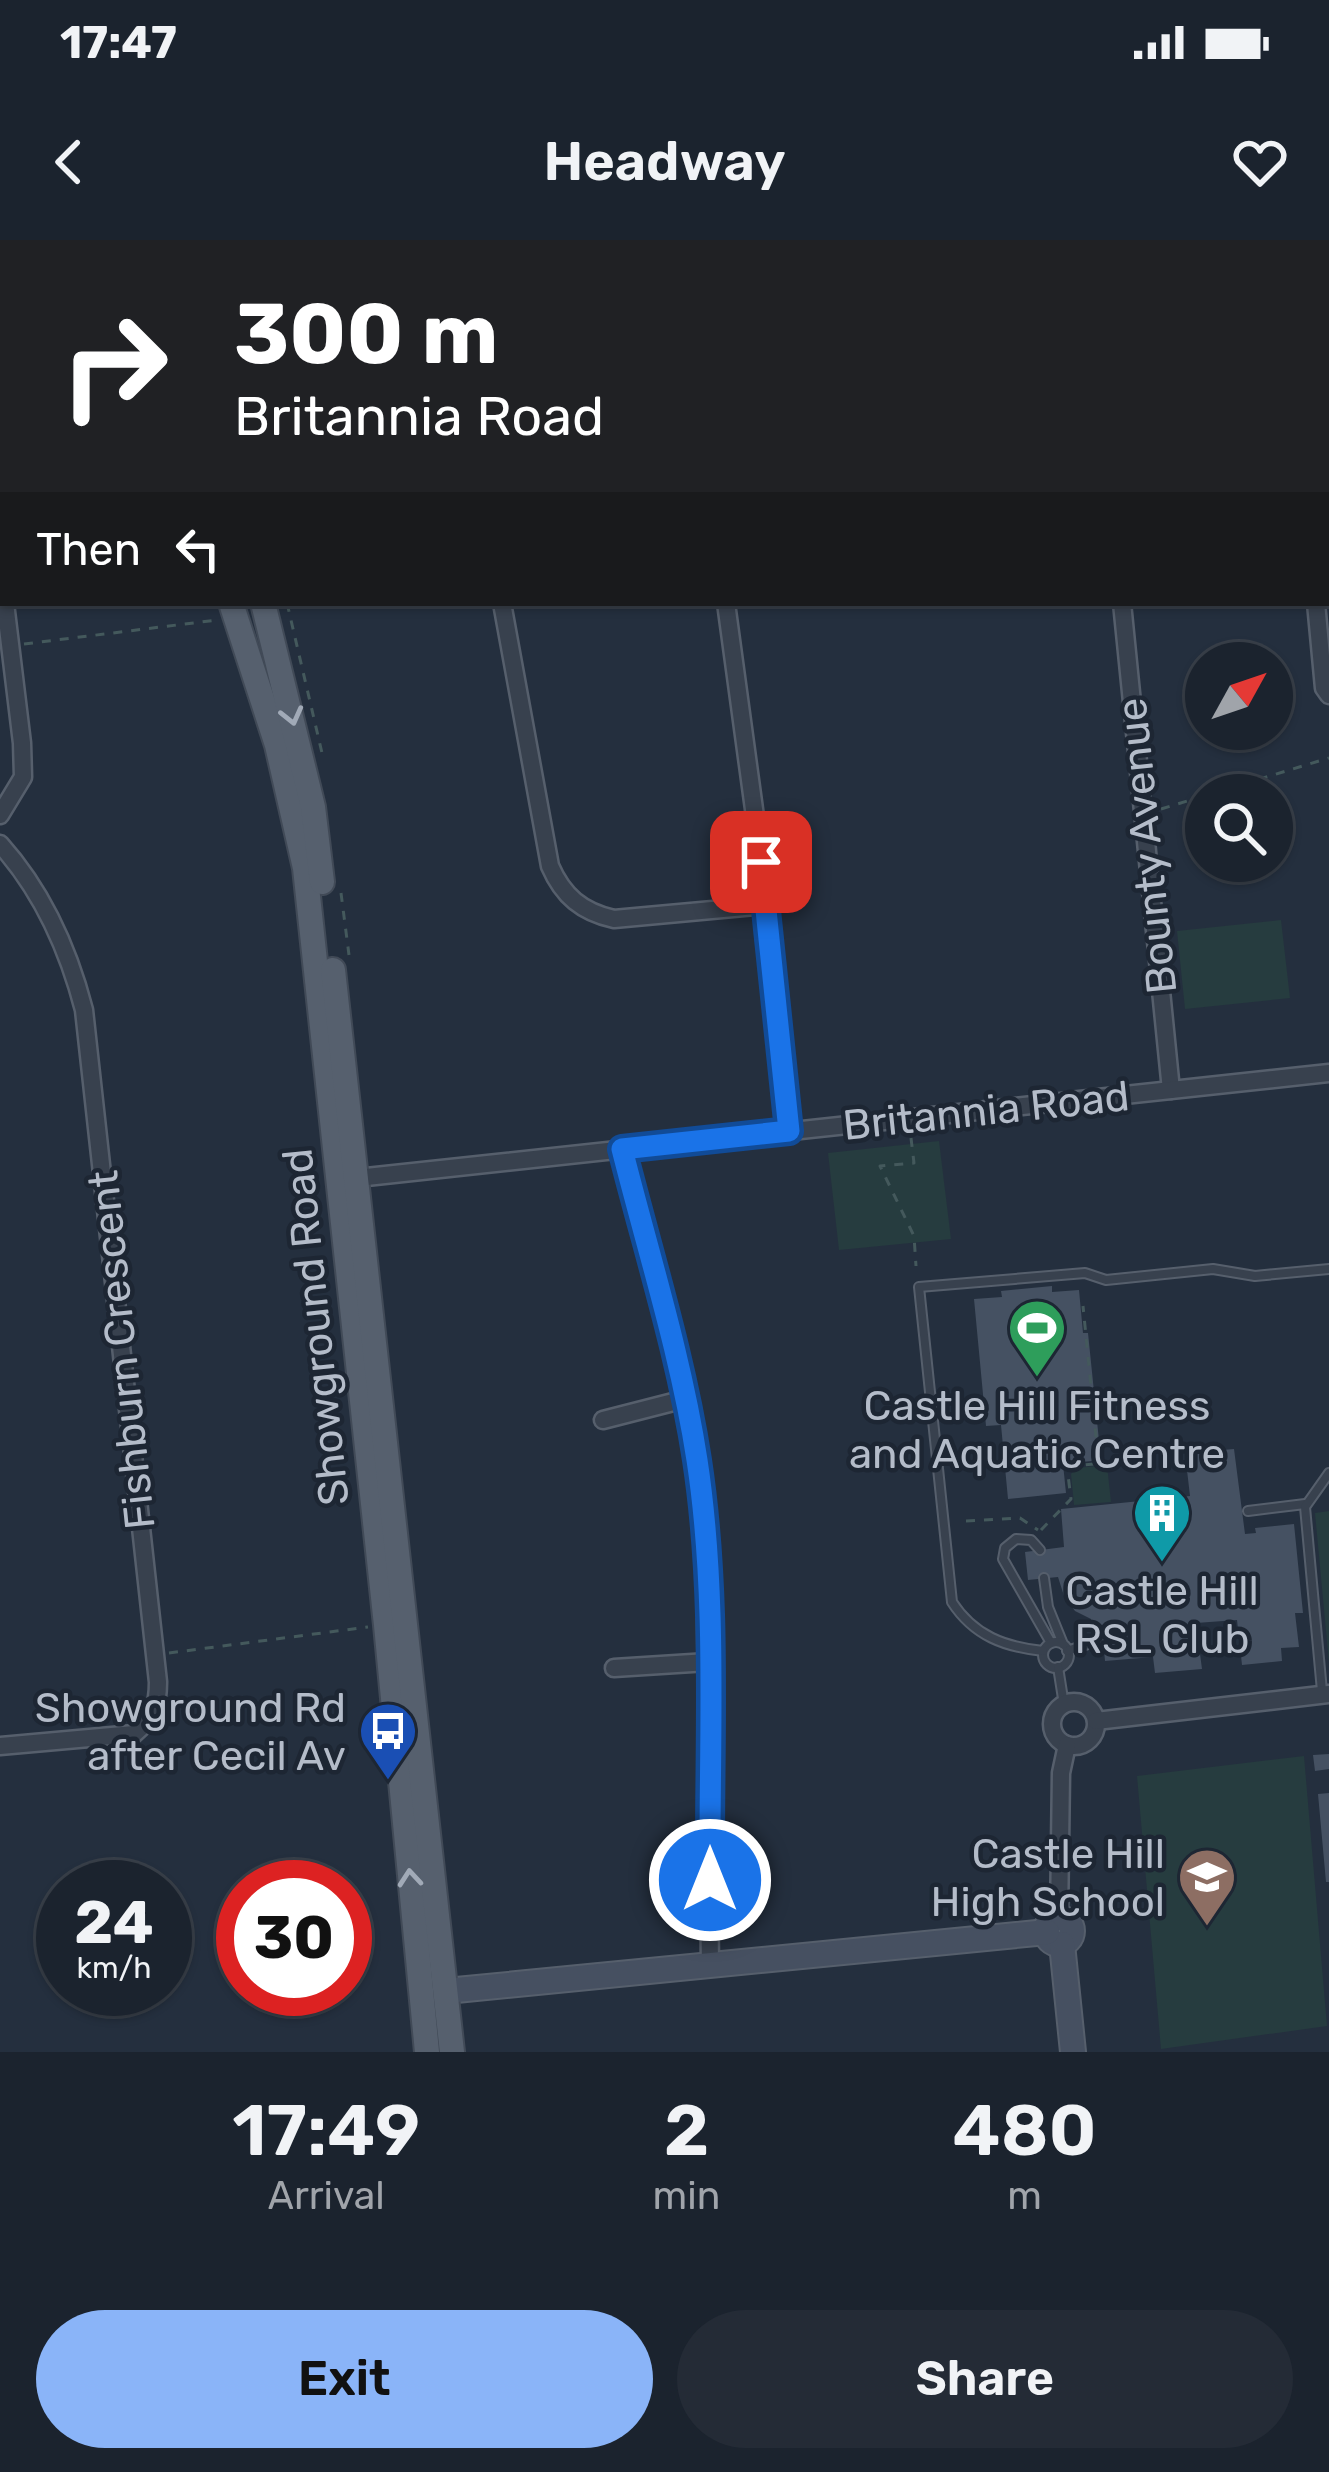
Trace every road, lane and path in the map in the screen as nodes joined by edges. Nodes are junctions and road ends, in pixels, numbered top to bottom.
1 (5, 606) edge
2 (264, 606) edge
3 (503, 606) edge
4 (726, 606) edge
5 (1122, 606) edge
6 (1316, 606) edge
7 (233, 610) edge
8 (10, 646) junction
9 (1329, 695) edge
10 (1329, 758) edge
11 (1276, 774) edge
12 (1185, 802) edge
13 (0, 815) edge
14 (1142, 815) junction
15 (0, 844) edge
16 (767, 905) junction
17 (1329, 1072) edge
18 (1171, 1090) junction
19 (909, 1118) junction
20 (789, 1131) junction
21 (622, 1149) junction
22 (357, 1178) junction
23 (916, 1267) dead end
24 (1329, 1269) edge
25 (1083, 1306) dead end
26 (685, 1399) junction
27 (603, 1420) dead end
28 (1329, 1473) edge
29 (1307, 1504) junction
30 (1248, 1511) dead end
31 (966, 1521) dead end
32 (1040, 1531) junction
33 (1048, 1541) dead end
34 (1040, 1550) dead end
35 (1044, 1579) dead end
36 (373, 1626) dead end
37 (1103, 1640) dead end
38 (1051, 1643) junction
39 (1065, 1647) junction
40 (1043, 1652) junction
41 (155, 1655) junction
42 (708, 1662) junction
43 (1058, 1667) junction
44 (614, 1668) dead end
45 (1326, 1695) edge
46 (1064, 1705) junction
47 (1096, 1720) junction
48 (1067, 1745) junction
49 (0, 1746) edge
50 (1056, 1932) junction
51 (710, 1966) junction
52 (433, 1993) junction
53 (427, 2052) edge
54 (452, 2052) edge
55 (1073, 2052) edge

1 - 8 street
2 -> 22 main road, Showground Road
3 - 16 street
4 - 16 street
5 - 14 street, Bounty Avenue
6 - 9 street
7 - 8 path
52 -> 7 main road, Showground Road
8 - 13 street
10 - 11 path
12 - 14 path
14 - 18 street, Bounty Avenue
15 - 41 street, Fishburn Crescent
16 - 20 street
17 - 18 street, Britannia Road
18 - 19 street, Britannia Road
19 - 20 street, Britannia Road
19 - 23 path
20 - 21 street, Britannia Road
21 - 22 street, Britannia Road
21 - 26 street
22 - 52 main road, Showground Road
24 - 40 lane
25 - 32 path
26 - 27 street
26 - 42 street
28 - 29 lane
29 - 30 lane
29 - 45 lane
31 - 32 path
32 - 33 path
34 - 38 lane
35 - 39 lane
36 - 41 path
37 - 39 lane
38 - 39 lane
38 - 40 lane
39 - 43 lane
40 - 43 lane
41 - 49 street, Fishburn Crescent
42 - 44 street
42 - 51 street
43 - 46 lane
45 - 47 street
46 - 47 street
46 - 48 street
47 - 48 street
48 - 50 street
50 - 51 street
50 - 55 street
51 - 52 street
52 - 53 main road, Showground Road
52 - 54 main road, Showground Road

